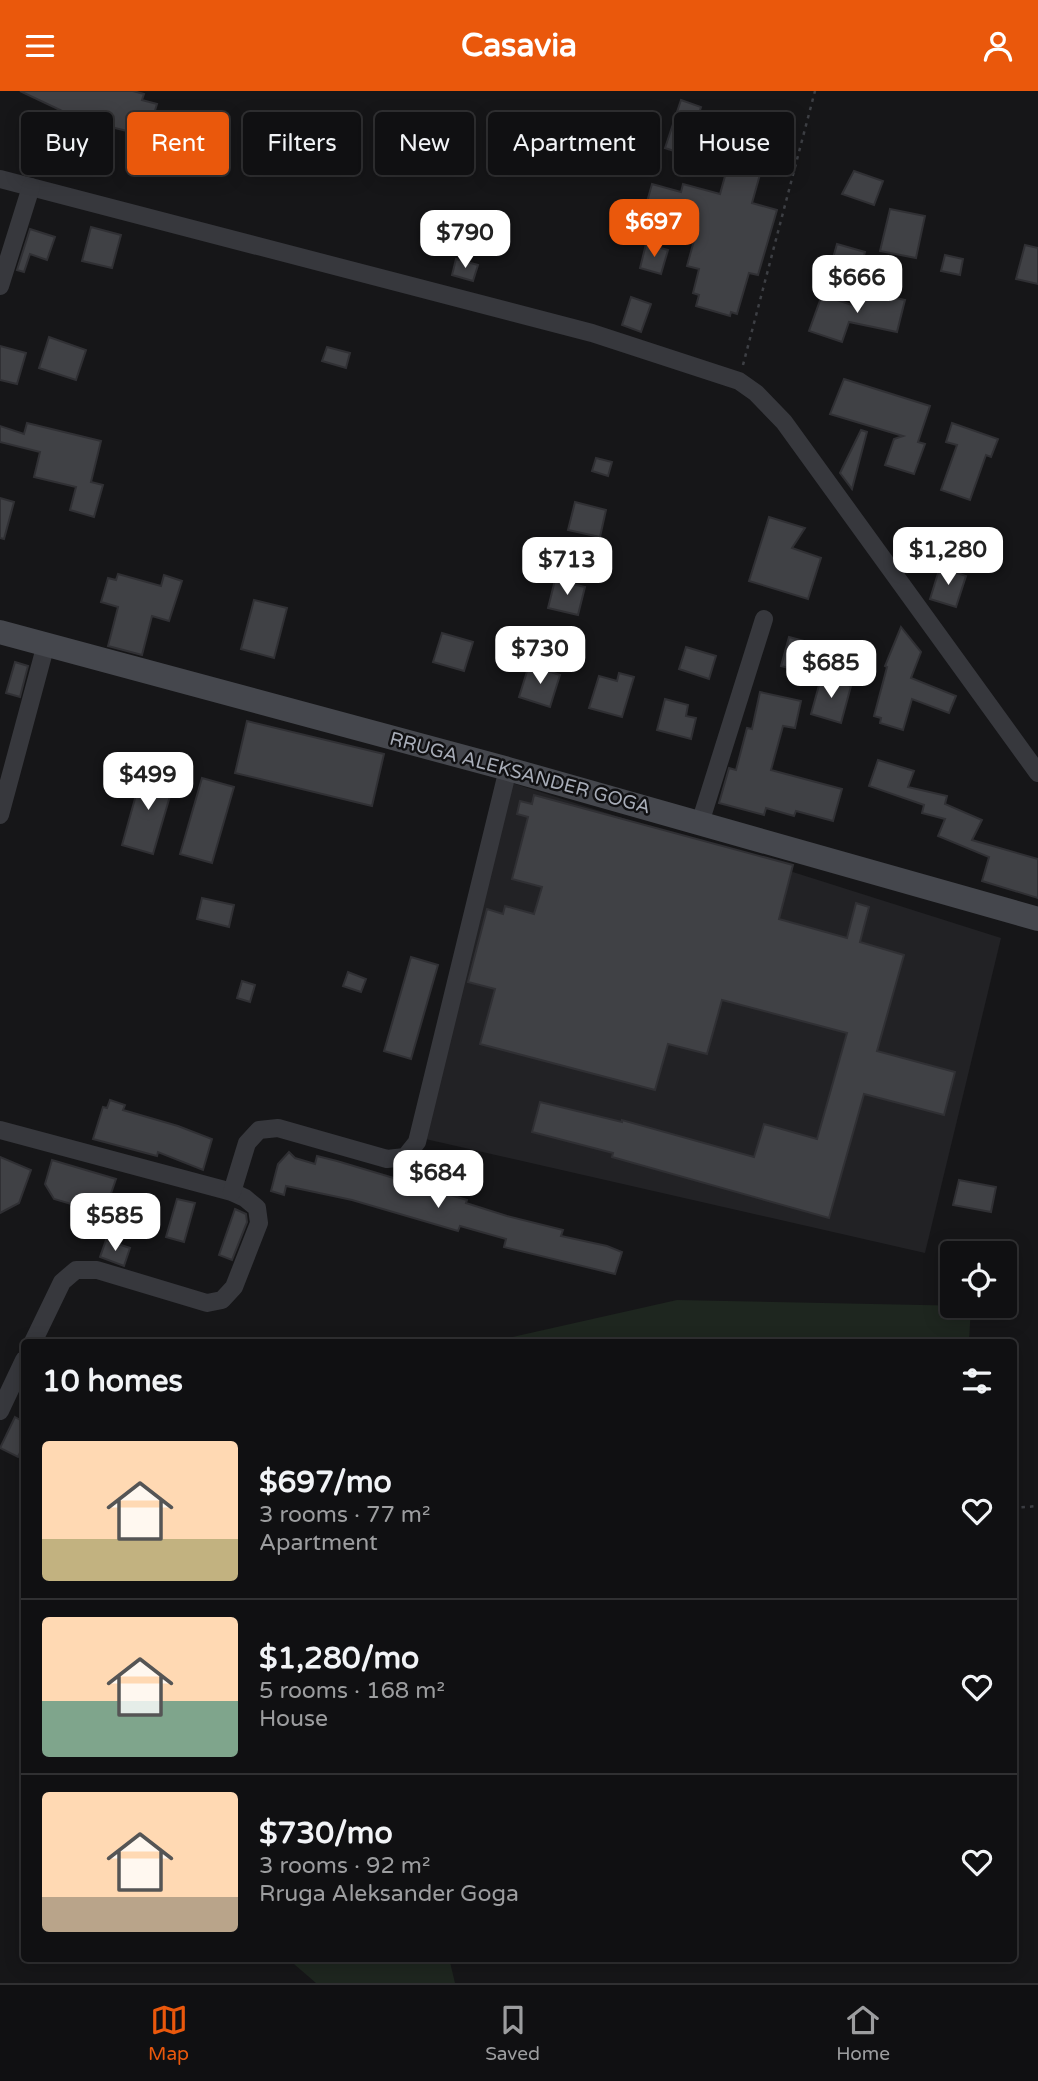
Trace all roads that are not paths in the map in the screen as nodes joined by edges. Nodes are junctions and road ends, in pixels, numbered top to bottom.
1 (0, 179) edge
2 (31, 187) junction
3 (0, 286) edge
4 (764, 619) dead end
5 (0, 632) edge
6 (46, 644) junction
7 (508, 769) junction
8 (1038, 773) edge
9 (0, 815) edge
10 (700, 823) junction
11 (1038, 919) edge
12 (0, 1130) edge
13 (232, 1192) junction
14 (34, 1339) edge
15 (21, 1366) edge
16 (0, 1411) edge

1 - 2 street
2 - 3 street
2 - 8 street
4 - 10 street
5 - 6 main road, RRUGA ALEKSANDER GOGA
6 - 7 main road, RRUGA ALEKSANDER GOGA
6 - 9 street
7 - 10 main road, RRUGA ALEKSANDER GOGA
7 - 13 street
10 - 11 main road, RRUGA ALEKSANDER GOGA
12 - 13 street
13 - 14 street
15 - 16 street

